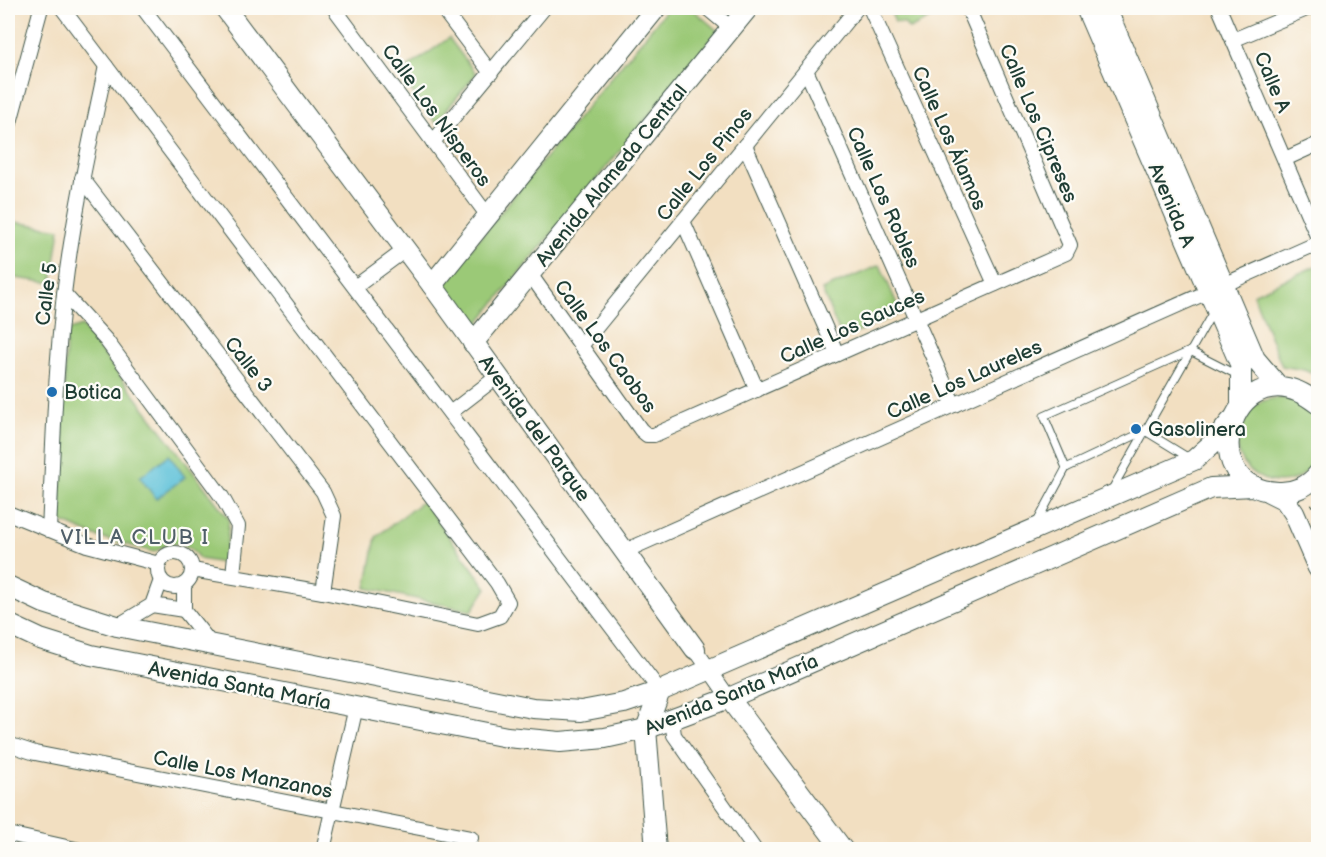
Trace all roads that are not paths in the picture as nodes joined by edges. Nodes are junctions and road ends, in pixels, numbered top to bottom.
1 (40, 8) edge
2 (62, 8) edge
3 (161, 8) edge
4 (225, 8) edge
5 (334, 8) edge
6 (442, 8) edge
7 (544, 8) edge
8 (656, 8) edge
9 (707, 8) edge
10 (748, 8) edge
11 (857, 8) edge
12 (870, 8) edge
13 (968, 8) edge
14 (1086, 8) edge
15 (1106, 8) edge
16 (1219, 8) edge
17 (1309, 8) edge
18 (1315, 8) edge
19 (146, 12) edge
20 (1318, 16) edge
21 (731, 28) junction
22 (1233, 40) junction
23 (106, 66) junction
24 (806, 70) junction
25 (491, 73) junction
26 (8, 130) edge
27 (433, 142) junction
28 (1318, 144) edge
29 (745, 145) junction
30 (1285, 159) junction
31 (82, 178) junction
32 (488, 216) junction
33 (683, 221) junction
34 (1318, 238) edge
35 (1318, 243) edge
36 (405, 250) junction
37 (1066, 253) joint
38 (530, 274) junction
39 (996, 284) junction
40 (432, 285) junction
41 (355, 287) junction
42 (64, 294) junction
43 (1217, 294) junction
44 (917, 319) junction
45 (473, 343) junction
46 (581, 346) junction
47 (1190, 351) junction
48 (837, 354) junction
49 (498, 376) junction
50 (1242, 378) junction
51 (1280, 387) junction
52 (757, 390) junction
53 (1314, 398) edge
54 (954, 405) junction
55 (450, 413) junction
56 (1236, 413) junction
57 (1145, 431) junction
58 (654, 435) joint
59 (1194, 460) junction
60 (1066, 468) junction
61 (1317, 482) edge
62 (1261, 489) junction
63 (1107, 498) junction
64 (8, 513) edge
65 (50, 530) junction
66 (1032, 531) junction
67 (625, 551) junction
68 (159, 564) junction
69 (1318, 568) edge
70 (192, 570) junction
71 (232, 575) junction
72 (161, 580) junction
73 (184, 585) junction
74 (8, 586) edge
75 (323, 592) junction
76 (44, 603) junction
77 (152, 605) junction
78 (184, 610) junction
79 (8, 624) edge
80 (117, 626) junction
81 (30, 634) junction
82 (212, 645) junction
83 (695, 649) joint
84 (710, 670) junction
85 (347, 672) junction
86 (660, 691) junction
87 (729, 698) junction
88 (348, 706) junction
89 (672, 720) junction
90 (646, 729) junction
91 (8, 744) edge
92 (332, 811) junction
93 (8, 834) edge
94 (471, 838) dead end
95 (80, 849) edge
96 (322, 849) edge
97 (656, 849) edge
98 (755, 849) edge
99 (843, 849) edge

1 - 26 street
2 - 23 street
3 - 19 street
4 - 36 main road, Avenida del Parque
5 - 27 street, Calle Los Nísperos
6 - 25 street
7 - 25 street
8 - 32 main road
9 - 21 street
10 - 21 main road, Avenida Alameda Central
11 - 24 street, Calle Los Pinos
12 - 39 street, Calle Los Álamos
13 - 37 street, Calle Los Cipreses
14 - 43 main road, Avenida A
15 - 43 main road, Avenida A
16 - 22 street, Calle A
17 - 22 street
18 - 20 street
19 - 41 street
21 - 38 main road, Avenida Alameda Central
22 - 30 street, Calle A
23 - 31 street, Calle 5
23 - 75 street
24 - 29 street, Calle Los Pinos
24 - 44 street, Calle Los Robles
25 - 27 street
27 - 32 street, Calle Los Nísperos
28 - 30 street
29 - 33 street, Calle Los Pinos
29 - 48 street
30 - 34 street, Calle A
31 - 42 street, Calle 5
31 - 75 street, Calle 3
32 - 40 main road
33 - 46 street, Calle Los Pinos
33 - 52 street
35 - 43 street, Calle Los Laureles
36 - 40 main road, Avenida del Parque
36 - 41 street
37 - 39 street, Calle Los Sauces
38 - 45 main road, Avenida Alameda Central
38 - 46 street, Calle Los Caobos
39 - 44 street, Calle Los Sauces
40 - 45 main road, Avenida del Parque
41 - 55 street
42 - 65 street, Calle 5
42 - 71 street
43 - 47 lane
43 - 50 main road, Avenida A
43 - 51 main road, Avenida A
43 - 54 street, Calle Los Laureles
44 - 48 street, Calle Los Sauces
44 - 54 street, Calle Los Robles
45 - 49 main road, Avenida del Parque
46 - 58 street, Calle Los Caobos
47 - 50 lane
47 - 57 lane
47 - 60 lane
48 - 52 street, Calle Los Sauces
49 - 55 street
49 - 67 main road, Avenida del Parque
50 - 56 main road, Avenida A
51 - 53 main road
51 - 56 main road
52 - 58 street, Calle Los Sauces
54 - 67 street, Calle Los Laureles
55 - 86 street
56 - 59 main road, Avenida Santa María
56 - 62 main road, Avenida A
57 - 59 lane
57 - 60 lane
57 - 63 lane
59 - 63 main road, Avenida Santa María
60 - 66 lane
61 - 62 main road, Avenida Santa María
62 - 69 main road, Avenida A
62 - 87 main road, Avenida Santa María
63 - 66 main road, Avenida Santa María
64 - 65 street
65 - 68 street
66 - 84 main road, Avenida Santa María
67 - 83 main road, Avenida del Parque
68 - 70 street
68 - 72 street
70 - 71 street
70 - 73 street
71 - 75 street
72 - 73 street
72 - 77 street
73 - 78 street
74 - 76 main road, Avenida Santa María
76 - 80 main road, Avenida Santa María
76 - 81 main road
77 - 78 street
77 - 80 street
78 - 82 street
79 - 81 main road, Avenida Santa María
80 - 82 main road, Avenida Santa María
81 - 88 main road, Avenida Santa María
82 - 85 main road, Avenida Santa María
83 - 84 street, Avenida del Parque
84 - 86 main road, Avenida Santa María
84 - 87 street, Avenida del Parque
85 - 86 main road, Avenida Santa María
85 - 88 main road
86 - 90 main road
87 - 89 main road, Avenida Santa María
87 - 99 main road, Avenida del Parque
88 - 90 main road, Avenida Santa María
88 - 92 street
89 - 90 main road, Avenida Santa María
89 - 98 street
90 - 97 main road
91 - 92 street, Calle Los Manzanos
92 - 94 street, Calle Los Manzanos
92 - 96 street
93 - 95 street

